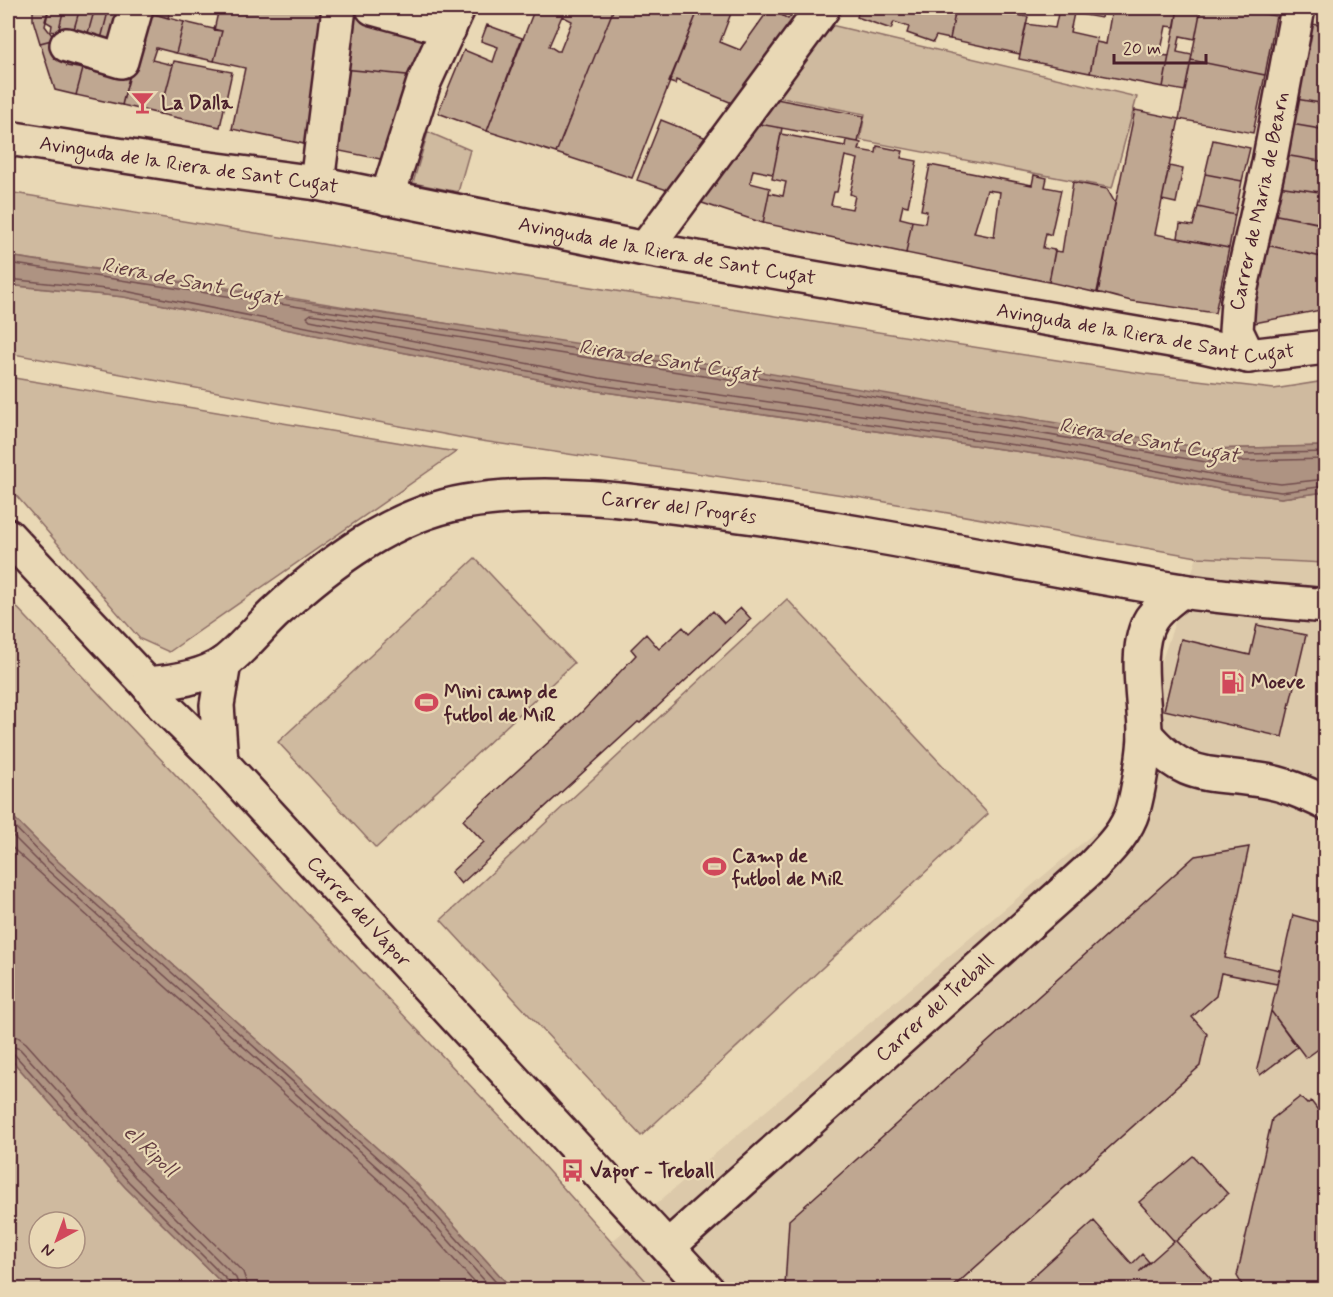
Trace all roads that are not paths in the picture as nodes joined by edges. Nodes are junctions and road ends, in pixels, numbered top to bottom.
1 (136, 8) edge
2 (339, 8) edge
3 (374, 8) edge
4 (823, 8) edge
5 (1298, 8) edge
6 (453, 18) edge
7 (67, 45) dead end
8 (8, 138) edge
9 (317, 183) junction
10 (387, 198) junction
11 (645, 249) junction
12 (1326, 347) edge
13 (1248, 356) junction
14 (8, 536) edge
15 (1181, 591) junction
16 (1326, 606) edge
17 (224, 663) junction
18 (147, 684) junction
19 (1145, 734) junction
20 (221, 762) junction
21 (1326, 803) edge
22 (668, 1247) junction
23 (707, 1290) edge

1 - 7 street
2 - 9 street
3 - 6 street
4 - 11 street
5 - 13 street, Carrer de Maria de Bearn
6 - 10 street
8 - 9 street, Avinguda de la Riera de Sant Cugat
9 - 10 street, Avinguda de la Riera de Sant Cugat
10 - 11 street, Avinguda de la Riera de Sant Cugat
11 - 13 street, Avinguda de la Riera de Sant Cugat
12 - 13 street, Avinguda de la Riera de Sant Cugat
14 - 18 street, Carrer del Vapor
15 - 16 street, Carrer del Progrés
15 - 17 street, Carrer del Progrés
15 - 19 street, Carrer del Treball
17 - 18 street, Carrer del Progrés
17 - 20 street
18 - 20 street, Carrer del Vapor
19 - 21 street
19 - 22 street, Carrer del Treball
20 - 22 street, Carrer del Vapor
22 - 23 street, Carrer del Vapor

